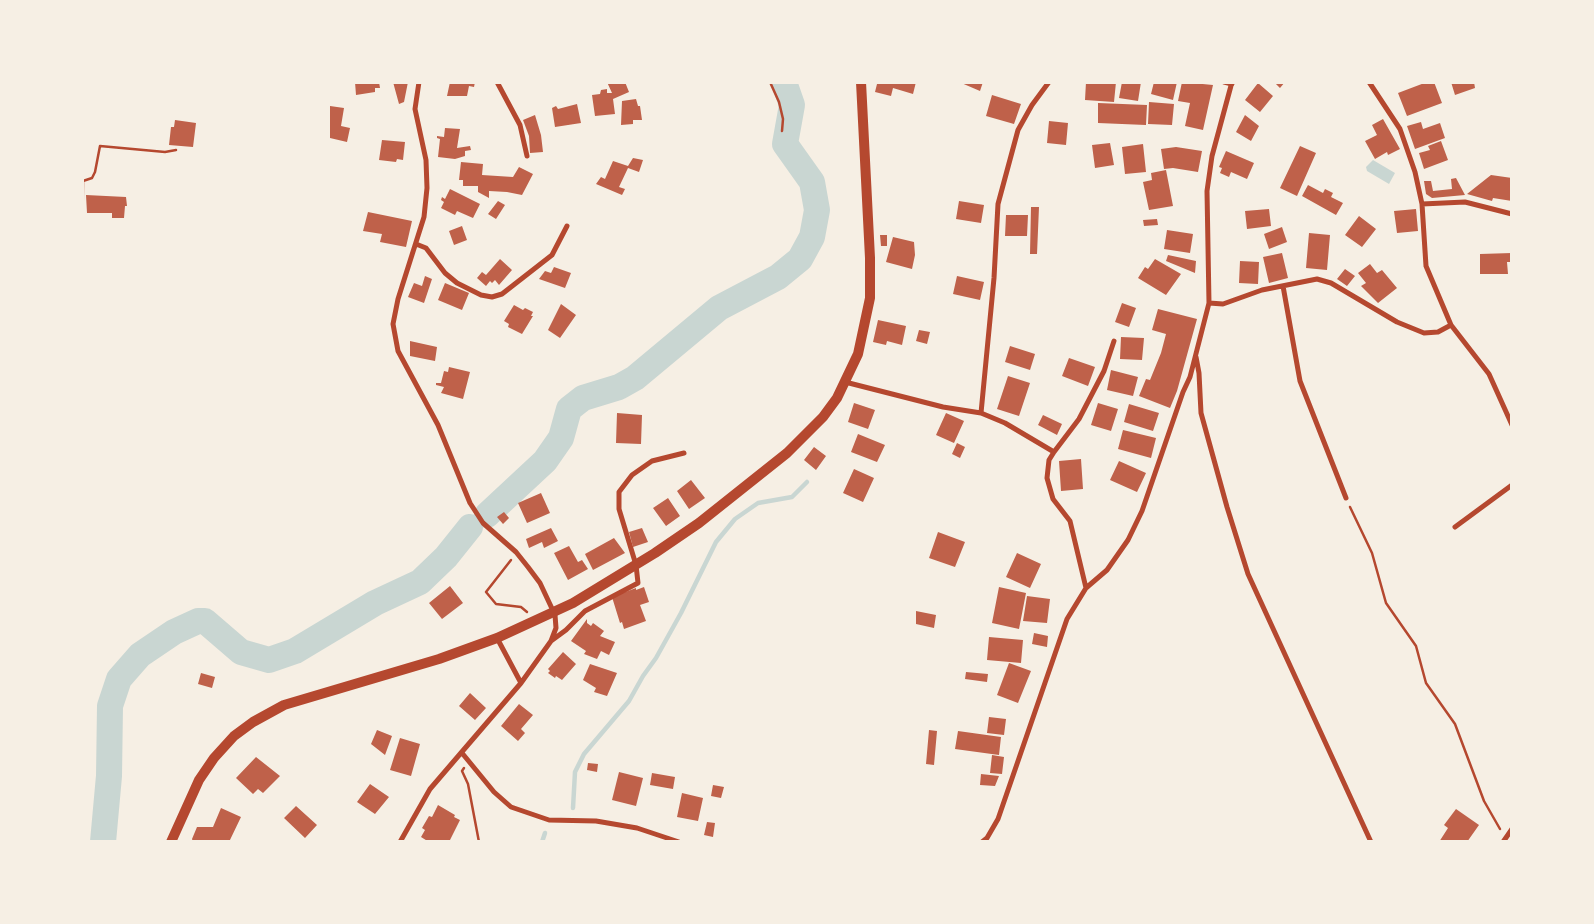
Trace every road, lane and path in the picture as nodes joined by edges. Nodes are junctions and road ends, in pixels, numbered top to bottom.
1 (419, 82) edge
2 (497, 82) edge
3 (770, 82) edge
4 (861, 82) edge
5 (1049, 82) edge
6 (1224, 82) edge
7 (1369, 82) edge
8 (1232, 83) edge
9 (782, 131) dead end
10 (176, 150) dead end
11 (526, 156) dead end
12 (1422, 204) junction
13 (1512, 214) edge
14 (567, 226) dead end
15 (416, 244) junction
16 (82, 262) edge
17 (1283, 286) junction
18 (1209, 303) junction
19 (1452, 326) junction
20 (1114, 341) dead end
21 (1195, 357) junction
22 (845, 382) junction
23 (982, 413) junction
24 (1512, 425) edge
25 (1054, 452) junction
26 (684, 453) dead end
27 (1512, 485) edge
28 (1346, 498) joint
29 (1455, 527) dead end
30 (519, 555) junction
31 (636, 565) junction
32 (1086, 588) junction
33 (534, 617) junction
34 (496, 638) junction
35 (551, 642) junction
36 (521, 682) junction
37 (462, 754) junction
38 (467, 760) junction
39 (1512, 830) edge
40 (1507, 836) junction
41 (986, 840) edge
42 (171, 842) edge
43 (400, 842) edge
44 (479, 842) edge
45 (679, 842) edge
46 (1371, 842) edge
47 (1503, 842) edge

1 - 15 street
2 - 11 street
3 - 9 path
4 - 22 main road
5 - 23 street
6 - 8 street
7 - 12 street
8 - 18 street
10 - 16 path
12 - 13 street
12 - 19 street
14 - 15 street
15 - 30 street
17 - 18 street
17 - 19 street
17 - 28 street
18 - 21 street
19 - 24 street
20 - 25 street
21 - 32 street
21 - 46 street
22 - 23 street
22 - 31 main road
23 - 25 street
25 - 32 street
26 - 31 street
27 - 29 street
28 - 40 path
30 - 33 path
30 - 35 street
31 - 33 main road
31 - 35 street
32 - 41 street
33 - 34 main road
34 - 36 street
34 - 42 main road
35 - 36 street
36 - 37 street
37 - 38 street
37 - 43 street
38 - 44 path
38 - 45 street
39 - 40 street
40 - 47 street

